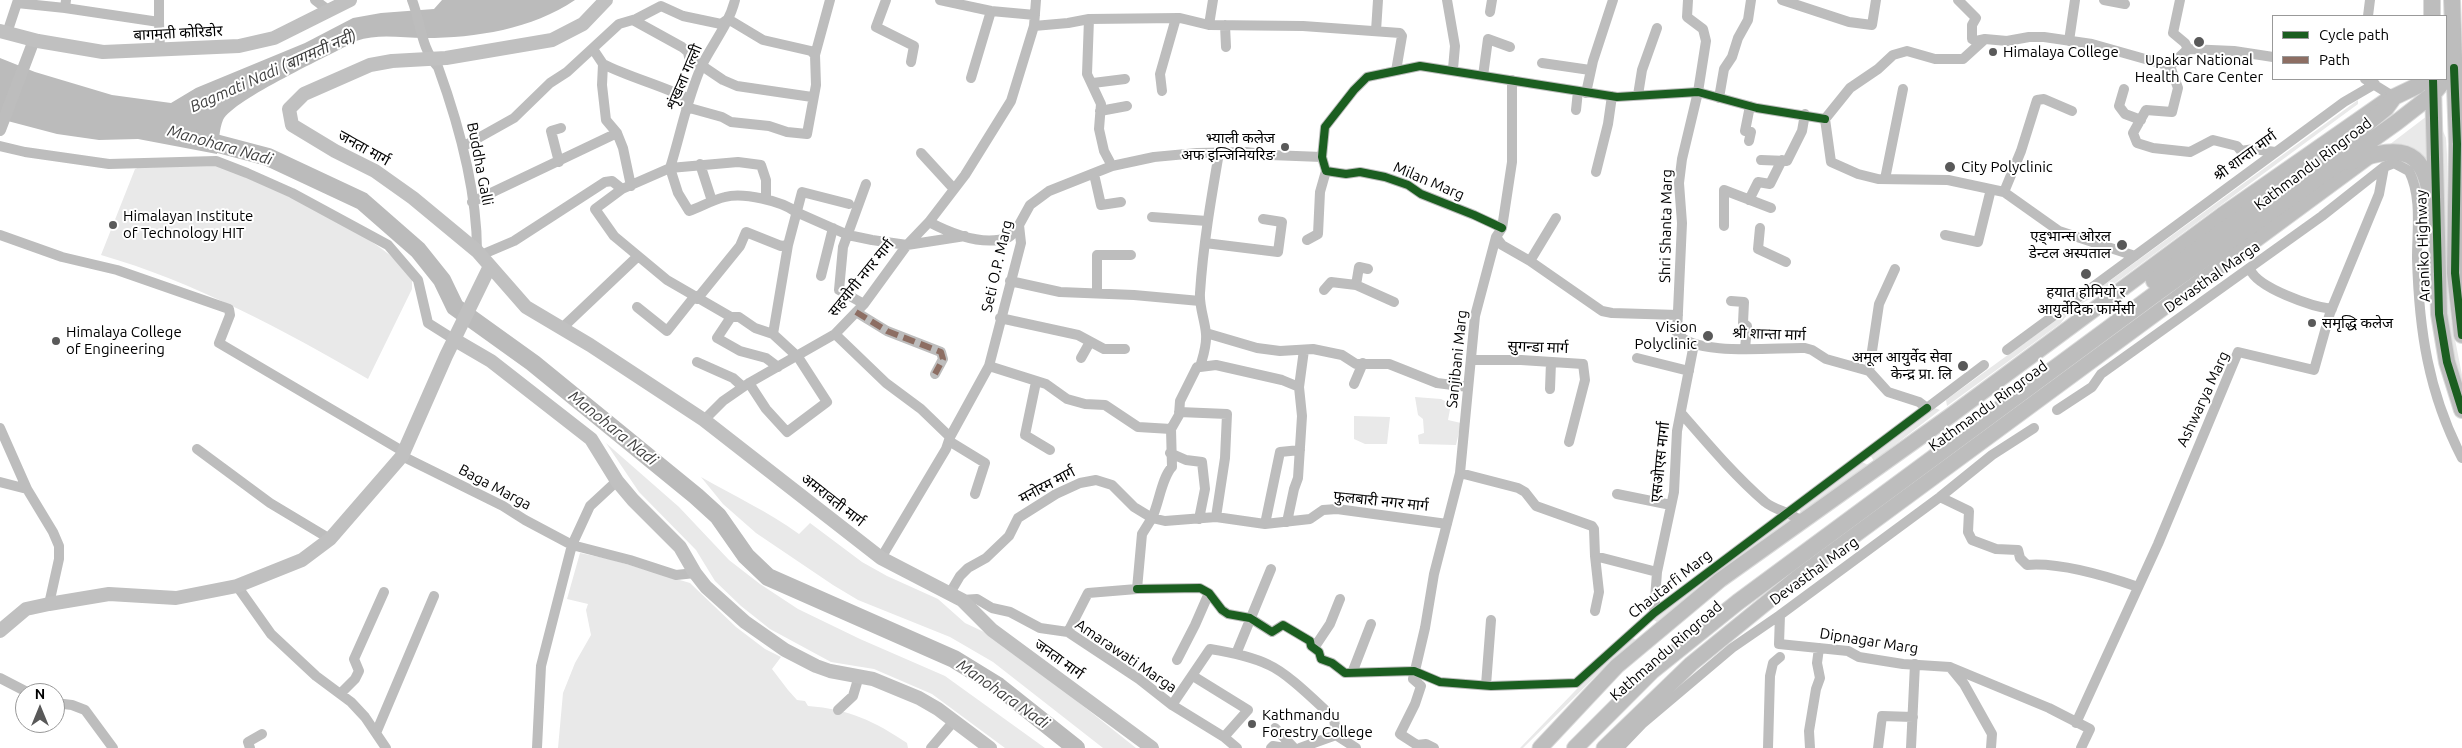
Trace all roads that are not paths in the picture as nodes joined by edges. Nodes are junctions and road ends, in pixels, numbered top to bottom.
1 (315, 0) edge
2 (350, 0) edge
3 (606, 0) edge
4 (735, 0) edge
5 (830, 0) edge
6 (886, 0) edge
7 (940, 0) edge
8 (1036, 0) edge
9 (1213, 0) edge
10 (1378, 0) edge
11 (1447, 0) edge
12 (1492, 0) edge
13 (1613, 0) edge
14 (1688, 0) edge
15 (1752, 0) edge
16 (1782, 0) edge
17 (1876, 0) edge
18 (1958, 0) edge
19 (2076, 0) edge
20 (2104, 0) edge
21 (2180, 0) edge
22 (2370, 0) edge
23 (2432, 0) edge
24 (2452, 0) edge
25 (413, 1) edge
26 (18, 2) edge
27 (161, 2) edge
28 (65, 4) edge
29 (2125, 4) dead end
30 (328, 10) junction
31 (990, 11) junction
32 (1490, 12) dead end
33 (1035, 15) junction
34 (2368, 15) edge
35 (2432, 15) edge
36 (1176, 18) junction
37 (728, 19) junction
38 (1089, 19) junction
39 (633, 20) junction
40 (159, 22) junction
41 (1209, 25) junction
42 (1225, 25) junction
43 (1034, 26) junction
44 (1657, 28) dead end
45 (1376, 31) junction
46 (3, 32) edge
47 (1986, 39) junction
48 (34, 40) junction
49 (2069, 41) junction
50 (1226, 47) dead end
51 (1510, 47) dead end
52 (593, 49) junction
53 (2188, 49) junction
54 (160, 51) junction
55 (428, 52) junction
56 (815, 55) junction
57 (2272, 57) edge
58 (911, 62) dead end
59 (1542, 63) dead end
60 (603, 64) junction
61 (702, 66) junction
62 (2170, 66) junction
63 (2450, 69) edge
64 (1453, 70) junction
65 (1590, 70) junction
66 (1396, 71) junction
67 (1483, 76) junction
68 (972, 78) dead end
69 (1124, 79) dead end
70 (1512, 80) junction
71 (2367, 80) edge
72 (2424, 80) edge
73 (1092, 83) junction
74 (2375, 84) junction
75 (2433, 86) edge
76 (2124, 89) dead end
77 (1903, 90) dead end
78 (1162, 91) dead end
79 (1582, 92) junction
80 (1698, 92) junction
81 (1638, 95) junction
82 (1612, 96) junction
83 (812, 97) junction
84 (2394, 97) junction
85 (1719, 98) junction
86 (688, 103) junction
87 (1127, 106) dead end
88 (1750, 106) junction
89 (1100, 110) junction
90 (1576, 110) dead end
91 (2072, 111) dead end
92 (1805, 114) junction
93 (1825, 119) junction
94 (2140, 120) junction
95 (561, 128) dead end
96 (0, 130) edge
97 (617, 133) junction
98 (1749, 141) dead end
99 (2457, 144) junction
100 (0, 146) edge
101 (464, 146) junction
102 (2275, 152) junction
103 (921, 153) dead end
104 (1219, 153) junction
105 (2372, 155) junction
106 (1322, 157) junction
107 (1761, 160) dead end
108 (1782, 160) junction
109 (559, 162) junction
110 (700, 164) junction
111 (1112, 166) junction
112 (2336, 166) junction
113 (670, 168) junction
114 (2384, 168) junction
115 (1326, 171) junction
116 (1596, 172) dead end
117 (1094, 174) junction
118 (1884, 179) junction
119 (866, 184) dead end
120 (627, 188) junction
121 (954, 189) junction
122 (1991, 189) junction
123 (2004, 192) junction
124 (2315, 195) junction
125 (766, 198) junction
126 (1749, 200) junction
127 (712, 201) junction
128 (472, 202) junction
129 (1121, 202) dead end
130 (849, 204) dead end
131 (1771, 208) dead end
132 (796, 212) junction
133 (1152, 217) dead end
134 (2435, 217) junction
135 (1556, 218) dead end
136 (1263, 219) dead end
137 (1208, 221) junction
138 (929, 222) junction
139 (1019, 225) junction
140 (1724, 226) dead end
141 (833, 228) junction
142 (1760, 228) dead end
143 (1499, 233) junction
144 (0, 235) edge
145 (848, 235) junction
146 (1945, 235) dead end
147 (965, 236) junction
148 (1307, 240) dead end
149 (1205, 243) junction
150 (788, 245) junction
151 (907, 245) junction
152 (479, 253) junction
153 (1131, 255) dead end
154 (2135, 256) junction
155 (637, 257) junction
156 (1530, 261) junction
157 (1786, 262) dead end
158 (2250, 268) junction
159 (1368, 269) dead end
160 (1895, 270) dead end
161 (488, 271) junction
162 (821, 276) dead end
163 (1010, 281) junction
164 (1356, 285) junction
165 (1324, 290) dead end
166 (1097, 293) junction
167 (695, 298) junction
168 (1200, 301) junction
169 (1731, 301) dead end
170 (1394, 302) dead end
171 (637, 307) dead end
172 (860, 308) junction
173 (2332, 310) junction
174 (1678, 315) junction
175 (731, 317) junction
176 (1000, 318) junction
177 (561, 329) junction
178 (1206, 333) junction
179 (774, 334) junction
180 (835, 334) junction
181 (2462, 335) edge
182 (455, 338) junction
183 (1090, 342) junction
184 (1694, 344) junction
185 (1125, 349) dead end
186 (1744, 349) junction
187 (2007, 350) dead end
188 (1303, 353) junction
189 (798, 357) junction
190 (1081, 358) dead end
191 (1637, 358) dead end
192 (1471, 360) junction
193 (697, 362) dead end
194 (1552, 362) junction
195 (1363, 363) junction
196 (1984, 365) dead end
197 (989, 366) junction
198 (778, 367) junction
199 (1200, 367) junction
200 (1689, 371) junction
201 (1869, 371) junction
202 (935, 374) dead end
203 (1036, 382) junction
204 (1354, 384) dead end
205 (746, 385) junction
206 (1299, 387) junction
207 (1468, 387) junction
208 (1550, 389) dead end
209 (1923, 405) junction
210 (2057, 410) dead end
211 (2462, 410) edge
212 (1179, 412) junction
213 (1681, 413) junction
214 (704, 420) junction
215 (0, 428) edge
216 (2034, 428) dead end
217 (1171, 429) junction
218 (950, 439) junction
219 (1569, 442) dead end
220 (197, 449) dead end
221 (1050, 450) dead end
222 (1300, 450) junction
223 (1170, 452) junction
224 (403, 454) junction
225 (2462, 458) edge
226 (1460, 473) junction
227 (617, 481) junction
228 (0, 482) edge
229 (26, 489) junction
230 (975, 494) dead end
231 (1617, 494) dead end
232 (1940, 497) junction
233 (1671, 505) junction
234 (1786, 512) junction
235 (1216, 517) junction
236 (1152, 518) junction
237 (1199, 518) junction
238 (1287, 522) junction
239 (1802, 522) junction
240 (1265, 524) junction
241 (1447, 524) junction
242 (330, 539) junction
243 (572, 545) junction
244 (1595, 556) junction
245 (881, 558) junction
246 (1271, 570) dead end
247 (1657, 572) junction
248 (695, 573) junction
249 (236, 586) junction
250 (2138, 587) junction
251 (1137, 589) junction
252 (384, 592) dead end
253 (1209, 593) junction
254 (434, 596) dead end
255 (956, 597) junction
256 (1340, 599) dead end
257 (49, 604) junction
258 (1595, 611) dead end
259 (1654, 613) junction
260 (1780, 616) junction
261 (1250, 618) junction
262 (1491, 620) dead end
263 (1371, 624) dead end
264 (0, 631) edge
265 (1068, 632) junction
266 (1314, 648) junction
267 (1819, 648) junction
268 (1236, 654) junction
269 (1780, 657) dead end
270 (1176, 660) dead end
271 (1915, 664) junction
272 (1950, 666) junction
273 (1414, 671) junction
274 (1352, 673) junction
275 (860, 676) junction
276 (1193, 676) junction
277 (0, 678) edge
278 (1486, 685) junction
279 (15, 686) edge
280 (341, 693) junction
281 (65, 704) edge
282 (1172, 705) junction
283 (838, 710) dead end
284 (1913, 716) junction
285 (954, 721) junction
286 (2076, 723) junction
287 (1275, 728) dead end
288 (376, 733) junction
289 (262, 734) dead end
290 (1336, 735) junction
291 (1224, 737) junction
292 (113, 748) edge
293 (250, 748) edge
294 (386, 748) edge
295 (537, 748) edge
296 (931, 748) edge
297 (990, 748) edge
298 (1152, 748) edge
299 (1237, 748) edge
300 (1271, 748) edge
301 (1285, 748) edge
302 (1294, 748) edge
303 (1300, 748) edge
304 (1356, 748) edge
305 (1434, 748) edge
306 (1540, 748) edge
307 (1562, 748) edge
308 (1575, 748) edge
309 (1604, 748) edge
310 (1619, 748) edge
311 (1768, 748) edge
312 (1810, 748) edge
313 (1878, 748) edge
314 (1911, 748) edge
315 (1991, 748) edge
316 (2080, 748) edge

1 - 30 street
2 - 30 main road, बागमती कोरिडोर
3 - 55 main road, जनता मार्ग
4 - 37 street, शृंखला गल्ली
5 - 56 street
6 - 58 street
7 - 31 street
8 - 33 street, सहयोगी नगर मार्ग
9 - 41 street
10 - 45 street
11 - 64 street
12 - 32 street
13 - 65 street
14 - 80 street, Shri Shanta Marg
15 - 85 street
16 - 17 street
18 - 47 street
19 - 49 street
20 - 29 street
21 - 53 street
22 - 34 street
23 - 35 highway
24 - 63 highway
25 - 55 street, Buddha Galli
26 - 28 street
26 - 46 street
27 - 40 street
28 - 40 street
30 - 54 main road, बागमती कोरिडोर
31 - 33 street
31 - 68 street
33 - 43 street, सहयोगी नगर मार्ग
36 - 38 street
36 - 41 street
36 - 78 street
37 - 39 street
37 - 56 street
37 - 61 street, शृंखला गल्ली
38 - 43 street
38 - 73 street
39 - 52 street
39 - 61 street
40 - 54 street
41 - 42 street
42 - 45 street
42 - 50 street
43 - 121 street, सहयोगी नगर मार्ग
44 - 81 street
45 - 66 street
46 - 48 main road, बागमती कोरिडोर
47 - 49 street
47 - 93 street
48 - 54 main road, बागमती कोरिडोर
48 - 96 street
49 - 62 street
51 - 67 street
52 - 60 street
52 - 101 street
53 - 57 street
53 - 62 street
55 - 101 street, Buddha Galli
55 - 152 main road, जनता मार्ग
56 - 83 street
59 - 65 street
60 - 86 street
60 - 97 street
61 - 83 street
61 - 86 street, शृंखला गल्ली
62 - 94 street
63 - 99 highway, Araniko Highway
64 - 66 street
64 - 67 street
65 - 79 street
66 - 106 street
67 - 70 street
69 - 73 street
70 - 79 street
70 - 143 street, Sanjibani Marg
71 - 74 street
72 - 84 highway, Kathmandu Ringroad
73 - 89 street
74 - 84 street
74 - 102 street, श्री शान्ता मार्ग
75 - 84 highway
75 - 99 highway
75 - 112 highway, Kathmandu Ringroad
75 - 134 highway, Araniko Highway
76 - 94 street
77 - 118 street
79 - 82 street
79 - 90 street
80 - 81 street
80 - 85 street
80 - 174 street, Shri Shanta Marg
81 - 82 street
82 - 116 street
83 - 86 street
84 - 239 main road
84 - 307 highway, Kathmandu Ringroad
85 - 88 street
86 - 113 street, शृंखला गल्ली
87 - 89 street
88 - 92 street
88 - 98 street
89 - 111 street
91 - 123 street
92 - 93 street
92 - 108 street
93 - 118 street
94 - 102 street
95 - 109 street
97 - 109 street
97 - 120 street
99 - 181 highway, Araniko Highway
100 - 182 street
101 - 128 street, Buddha Galli
102 - 154 street, श्री शान्ता मार्ग
103 - 121 street
104 - 106 street, Seti O.P. Marg
104 - 111 street, Seti O.P. Marg
104 - 137 street
105 - 112 highway
105 - 114 street
105 - 124 main road
105 - 134 highway
106 - 115 street
107 - 108 street
108 - 126 street
109 - 128 street
110 - 113 street
110 - 125 street
110 - 127 street
111 - 117 street, Seti O.P. Marg
112 - 124 highway
112 - 308 highway, Kathmandu Ringroad
113 - 120 street
113 - 127 street
114 - 158 street, Devasthal Marga
114 - 173 street, Ashwarya Marg
114 - 225 street
115 - 143 street, Milan Marg
115 - 148 street
117 - 129 street
117 - 139 street, Seti O.P. Marg
118 - 122 street
119 - 145 street
120 - 152 street
120 - 155 street
121 - 138 street, सहयोगी नगर मार्ग
122 - 123 street
122 - 146 street
123 - 154 street
124 - 309 main road
125 - 127 street
125 - 132 street
126 - 131 street
126 - 140 street
128 - 152 street, Buddha Galli
130 - 132 street
132 - 141 street
132 - 150 street
133 - 137 street
134 - 211 highway, Araniko Highway
135 - 156 street
136 - 149 street
137 - 149 street
138 - 147 street
138 - 151 street, सहयोगी नगर मार्ग
139 - 147 street
139 - 163 street, Seti O.P. Marg
141 - 145 street
141 - 162 street
142 - 157 street
143 - 156 street, Milan Marg
143 - 192 street, Sanjibani Marg
144 - 224 street, Baga Marga
145 - 151 street
145 - 172 street
147 - 151 street
149 - 168 street
150 - 167 street
150 - 179 street
151 - 172 street, सहयोगी नगर मार्ग
152 - 161 main road, जनता मार्ग
153 - 166 street
154 - 187 street
155 - 167 street
155 - 177 street
156 - 174 street, Milan Marg
158 - 173 street
158 - 210 street, Devasthal Marga
159 - 164 street
160 - 201 street
161 - 177 main road, जनता मार्ग
161 - 182 main road
163 - 166 street
163 - 176 street, Seti O.P. Marg
164 - 165 street
164 - 170 street
166 - 168 street
167 - 171 street
167 - 175 street
168 - 178 street
169 - 186 street
172 - 180 street, सहयोगी नगर मार्ग
172 - 202 street
173 - 250 street, Ashwarya Marg
174 - 184 street, Shri Shanta Marg
175 - 179 street
175 - 198 street
176 - 183 street
176 - 197 street, Seti O.P. Marg
177 - 214 main road, जनता मार्ग
178 - 188 street
178 - 199 street
179 - 189 street
180 - 189 street, सहयोगी नगर मार्ग
180 - 218 street
182 - 224 main road
182 - 227 main road
183 - 185 street
183 - 190 street
184 - 186 street, श्री शान्ता मार्ग
184 - 200 street, एसओएस मार्गा
186 - 201 street, श्री शान्ता मार्ग
188 - 195 street
188 - 206 street
189 - 198 street, सहयोगी नगर मार्ग
189 - 205 street
191 - 200 street
192 - 194 street, सुगन्डा मार्ग
192 - 207 street, Sanjibani Marg
193 - 205 street
194 - 208 street
194 - 219 street, सुगन्डा मार्ग
195 - 204 street
195 - 207 street
196 - 209 street, Chautarfi Marg
197 - 203 street
197 - 218 street, Seti O.P. Marg
198 - 205 street, सहयोगी नगर मार्ग
199 - 206 street
199 - 212 street
200 - 213 street, एसओएस मार्गा
201 - 209 street
203 - 217 street
203 - 221 street
205 - 214 street, सहयोगी नगर मार्ग
206 - 222 street
207 - 226 street, Sanjibani Marg
209 - 234 street, Chautarfi Marg
212 - 217 street
212 - 235 street
213 - 233 street, एसओएस मार्गा
213 - 234 street
214 - 245 main road, अमरावती मार्ग
215 - 229 street
216 - 232 street, Devasthal Marg
217 - 223 street
218 - 230 street
218 - 245 street, Seti O.P. Marg
220 - 242 street
222 - 238 street
222 - 240 street
223 - 236 street
223 - 237 street
224 - 242 main road
224 - 243 street, Baga Marga
226 - 241 street, Sanjibani Marg
226 - 244 street
227 - 243 street
227 - 248 main road
228 - 229 street
229 - 257 street
231 - 233 street
232 - 250 street
232 - 260 street, Devasthal Marg
233 - 247 street, एसओएस मार्गा
234 - 239 street
234 - 259 street, Chautarfi Marg
235 - 237 street, फुलबारी नगर मार्ग
235 - 240 street, फुलबारी नगर मार्ग
236 - 237 street, फुलबारी नगर मार्ग
236 - 251 street
236 - 255 street, मनोरम मार्ग
238 - 240 street, फुलबारी नगर मार्ग
238 - 241 street, फुलबारी नगर मार्ग
239 - 306 main road
241 - 273 street, फुलबारी नगर मार्ग
242 - 249 main road
243 - 248 street, Baga Marga
243 - 295 street
244 - 247 street
244 - 258 street
245 - 255 main road, अमरावती मार्ग
246 - 261 street
247 - 259 street, एसओएस मार्गा
248 - 275 main road
249 - 257 main road
249 - 280 street
250 - 286 street, Ashwarya Marg
251 - 253 street
251 - 265 street
252 - 280 street
253 - 261 street
253 - 270 street
254 - 288 street
255 - 265 street, Amarawati Marga
255 - 298 main road, जनता मार्ग
256 - 266 street
257 - 264 main road
259 - 278 street, Chautarfi Marg
260 - 267 street, Dipnagar Marg
260 - 310 street, Devasthal Marg
261 - 266 street
261 - 268 street
262 - 278 street
263 - 274 street
265 - 282 street, Amarawati Marga
266 - 274 street
267 - 271 street, Dipnagar Marg
267 - 312 street
268 - 276 street
268 - 290 street
269 - 311 street
271 - 272 street, Dipnagar Marg
271 - 284 street
272 - 286 street, Dipnagar Marg
272 - 315 street
273 - 274 street
273 - 278 street
273 - 305 street
275 - 283 street
275 - 285 main road
276 - 282 street
276 - 291 street
277 - 279 street
280 - 288 street
281 - 292 street
282 - 291 street, Amarawati Marga
284 - 313 street
284 - 314 street
285 - 296 street
285 - 297 main road
286 - 316 street, Dipnagar Marg
287 - 302 street
288 - 294 street
289 - 293 street
290 - 303 street
290 - 304 street
291 - 299 street, Amarawati Marga
300 - 301 street

